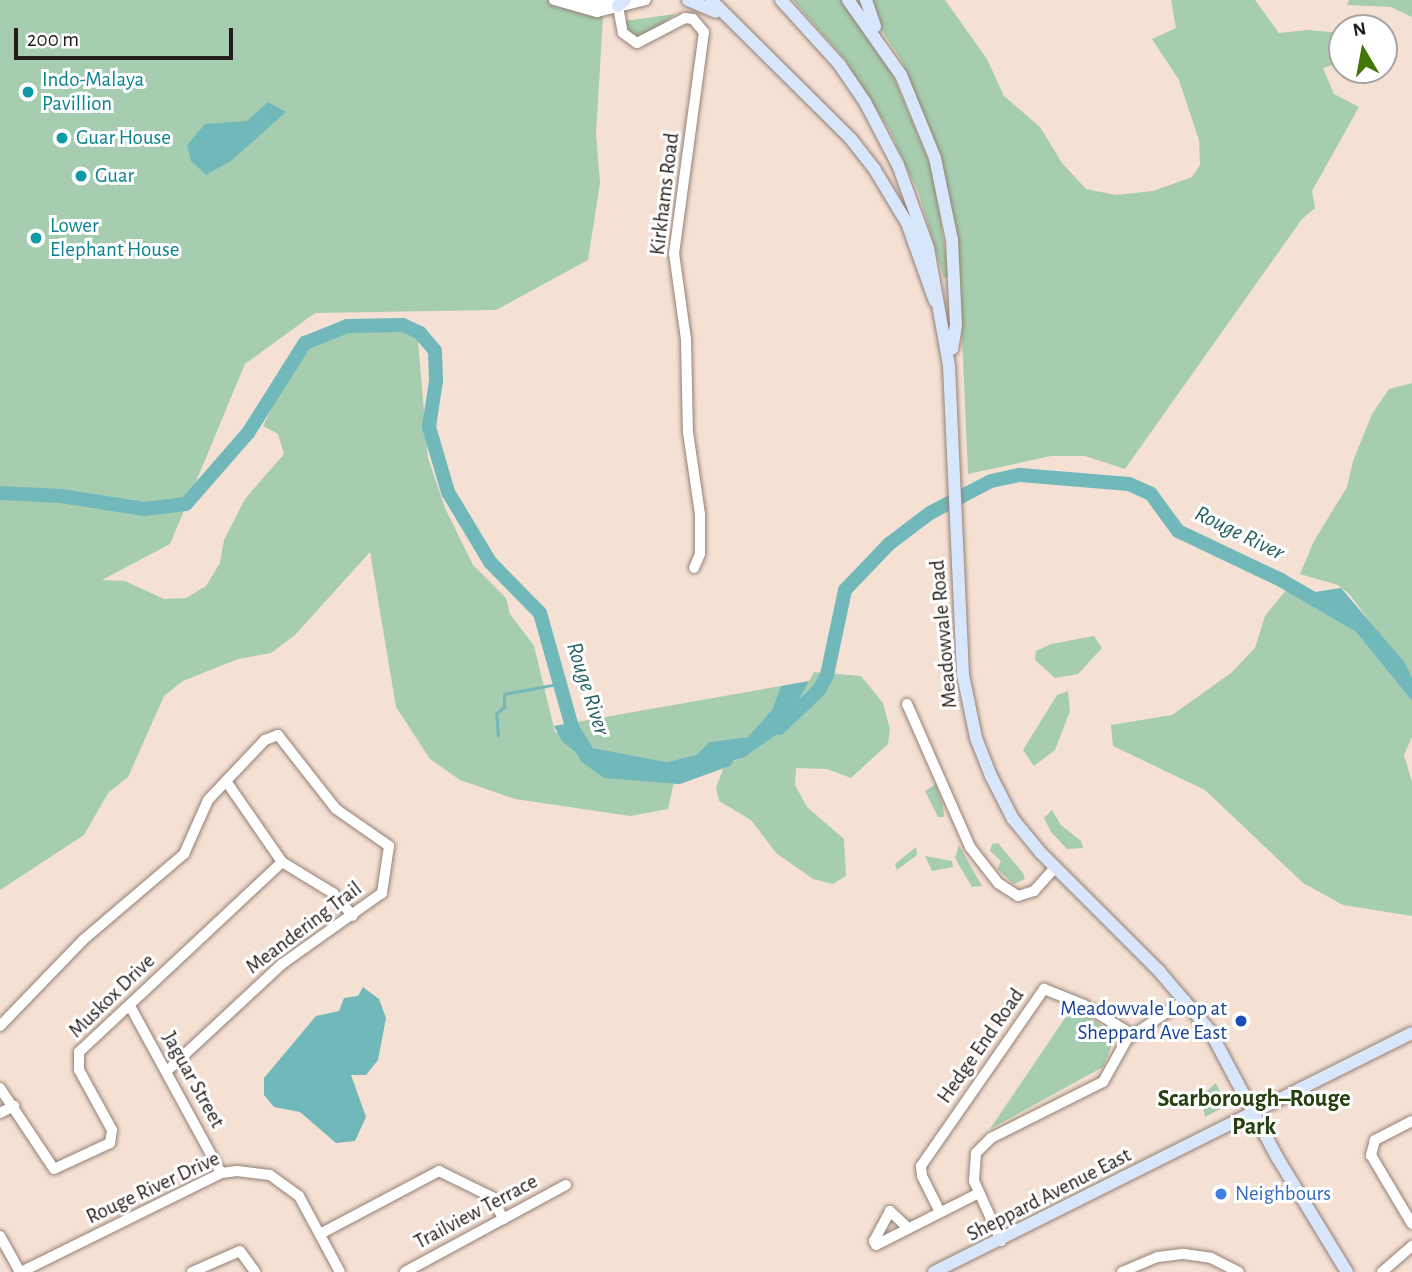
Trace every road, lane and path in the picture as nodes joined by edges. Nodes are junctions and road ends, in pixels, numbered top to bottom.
1 (646, 0) edge
2 (688, 0) edge
3 (711, 0) edge
4 (781, 0) edge
5 (848, 0) edge
6 (866, 0) edge
7 (557, 1) edge
8 (621, 3) edge
9 (754, 43) junction
10 (901, 75) junction
11 (944, 320) junction
12 (949, 366) junction
13 (694, 568) dead end
14 (907, 704) dead end
15 (226, 781) junction
16 (282, 862) junction
17 (1054, 869) junction
18 (353, 916) junction
19 (1185, 1000) junction
20 (130, 1006) junction
21 (0, 1026) edge
22 (1412, 1033) edge
23 (1133, 1035) junction
24 (167, 1071) junction
25 (0, 1088) edge
26 (14, 1106) junction
27 (0, 1113) edge
28 (1254, 1114) junction
29 (1412, 1121) edge
30 (221, 1173) junction
31 (566, 1185) dead end
32 (979, 1193) junction
33 (940, 1212) junction
34 (503, 1219) junction
35 (1412, 1224) edge
36 (908, 1228) dead end
37 (320, 1234) junction
38 (0, 1236) edge
39 (1002, 1241) junction
40 (1412, 1246) edge
41 (965, 1258) junction
42 (20, 1272) edge
43 (192, 1272) edge
44 (255, 1272) edge
45 (340, 1272) edge
46 (405, 1272) edge
47 (934, 1272) edge
48 (943, 1272) edge
49 (1122, 1272) edge
50 (1240, 1272) edge
51 (1347, 1272) edge
52 (1382, 1272) edge

1 - 8 street
2 - 9 main road
3 - 9 main road
4 - 11 main road, Meadowvale Road
5 - 10 main road
6 - 10 main road
7 - 8 street
8 - 13 street, Kirkhams Road
9 - 11 main road
10 - 12 main road
11 - 12 main road, Meadowvale Road
12 - 17 main road, Meadowvale Road
14 - 17 street
15 - 16 street
15 - 18 street, Meandering Trail
15 - 21 street, Meandering Trail
16 - 18 street
16 - 20 street, Muskox Drive
17 - 19 main road, Meadowvale Road
18 - 24 street, Meandering Trail
19 - 23 street
19 - 28 main road, Meadowvale Road
20 - 24 street, Jaguar Street
20 - 26 street, Muskox Drive
22 - 28 main road, Sheppard Avenue East
23 - 32 street
23 - 33 street, Hedge End Road
24 - 30 street, Jaguar Street
25 - 26 street
26 - 27 street
28 - 39 main road, Sheppard Avenue East
28 - 51 main road, Meadowvale Road
29 - 35 street
30 - 37 street, Rouge River Drive
30 - 42 street, Rouge River Drive
31 - 34 street, Trailview Terrace
32 - 33 street
32 - 39 street
33 - 36 street
34 - 37 street
34 - 46 street, Trailview Terrace
37 - 45 street, Rouge River Drive
38 - 42 street
39 - 41 main road, Sheppard Avenue East
40 - 52 street
41 - 47 main road, Sheppard Avenue East
41 - 48 main road, Sheppard Avenue East
43 - 44 street
49 - 50 street

